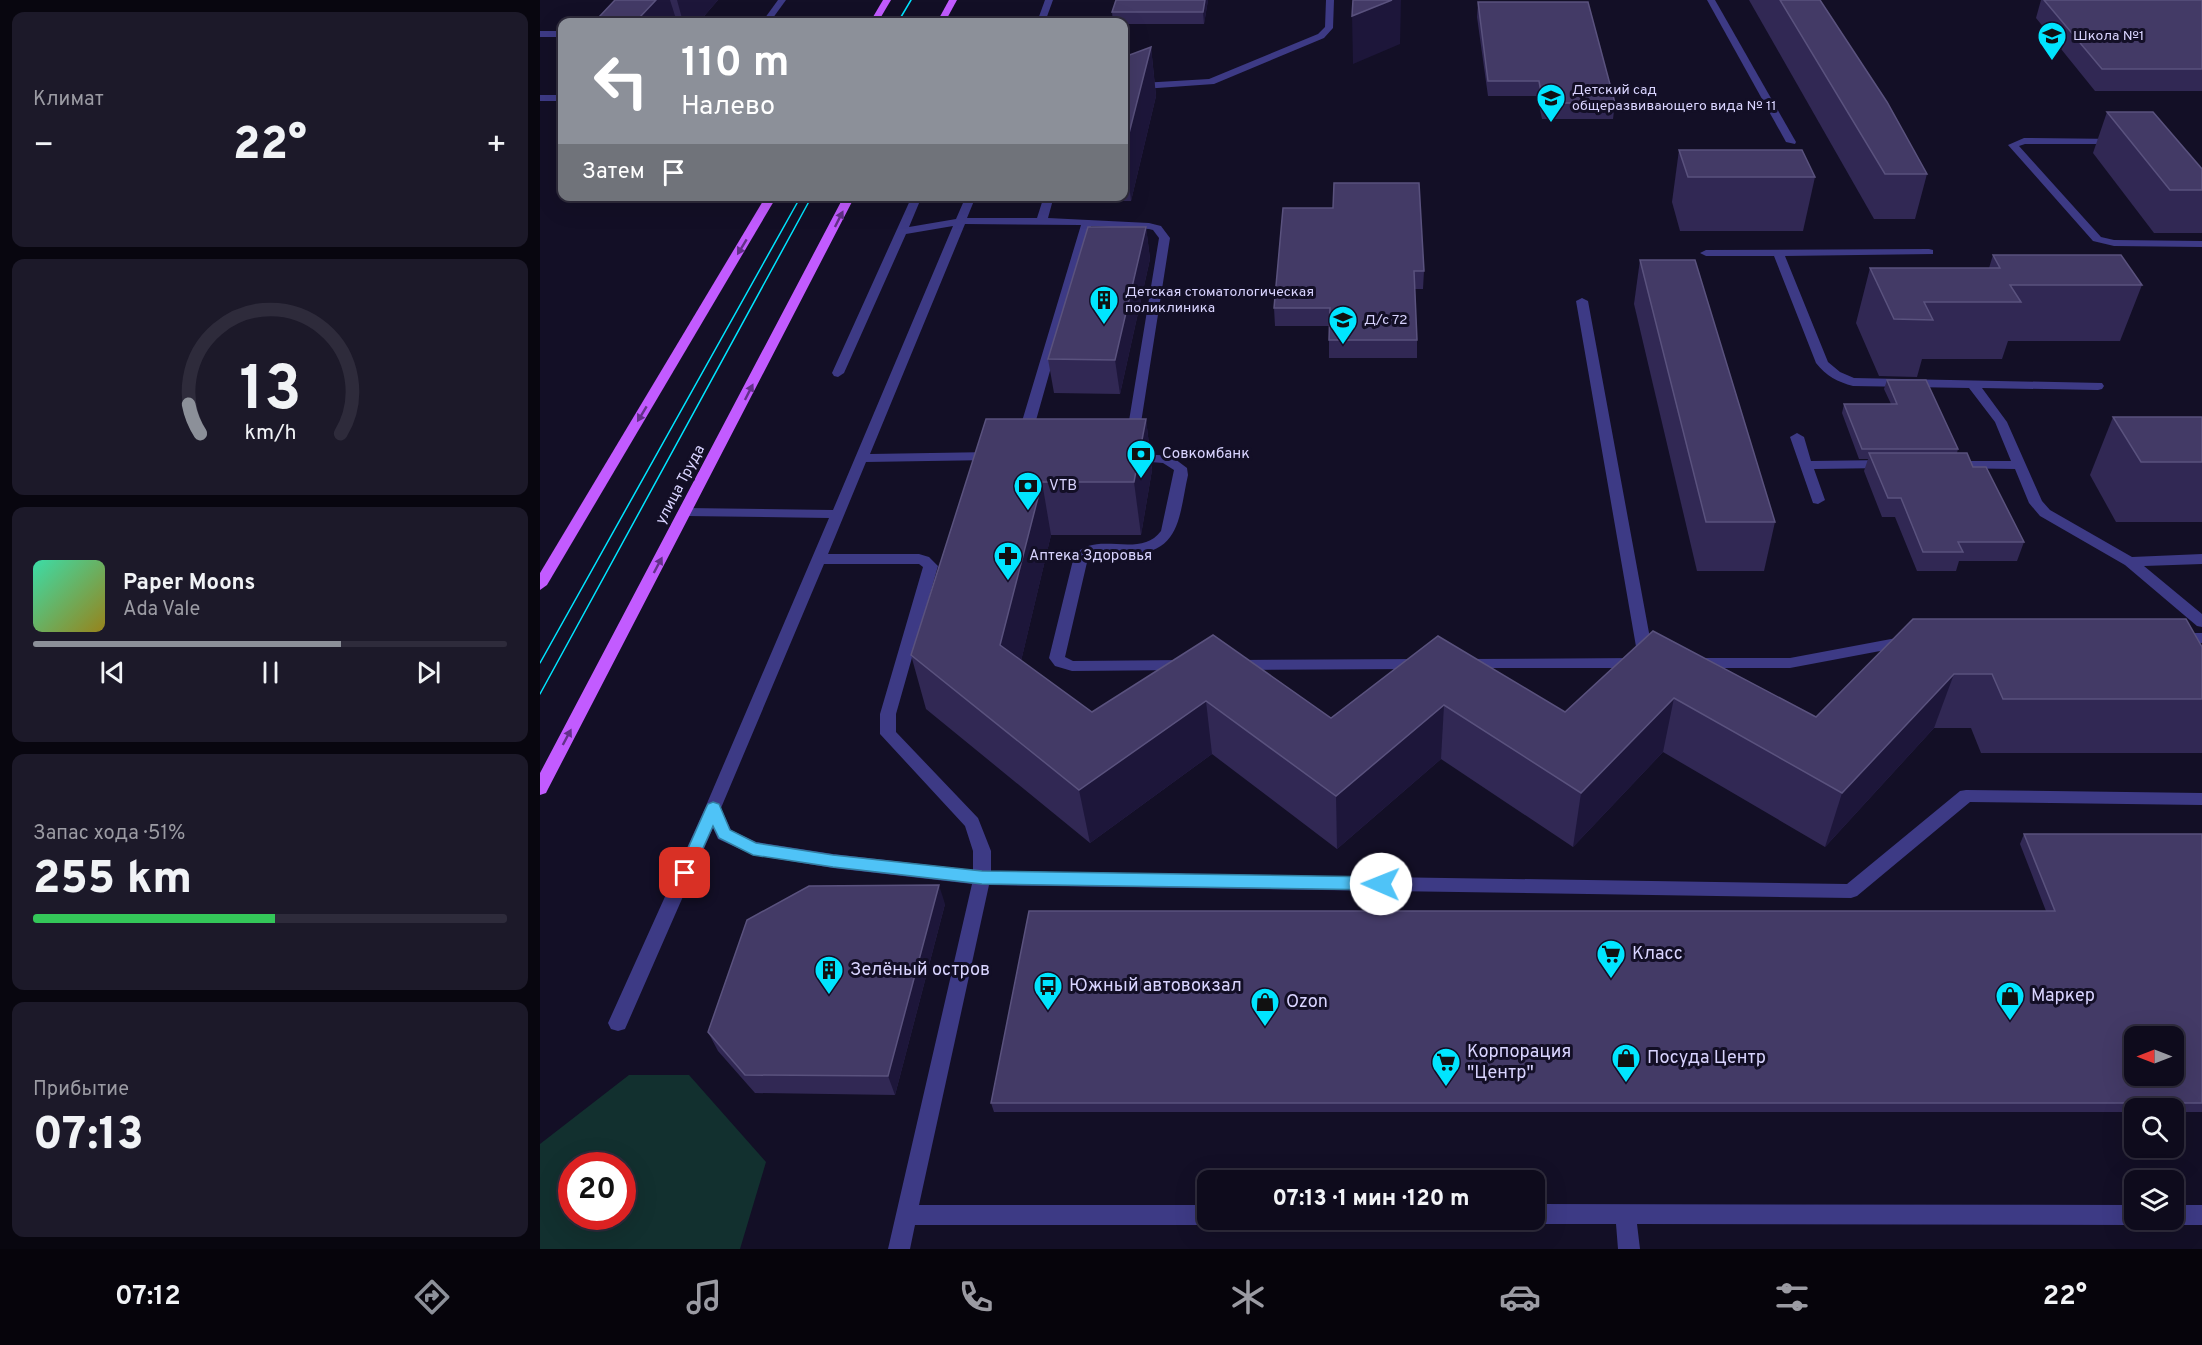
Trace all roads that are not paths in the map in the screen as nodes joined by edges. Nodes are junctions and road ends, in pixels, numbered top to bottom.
1 (782, 0) edge
2 (887, 0) edge
3 (952, 0) edge
4 (1049, 0) edge
5 (1330, 0) edge
6 (1711, 0) edge
7 (769, 18) edge
8 (876, 18) edge
9 (943, 18) edge
10 (1042, 18) edge
11 (540, 34) edge
12 (558, 34) edge
13 (1128, 91) edge
14 (540, 98) edge
15 (558, 98) edge
16 (2131, 141) edge
17 (1791, 142) dead end
18 (769, 201) edge
19 (847, 201) edge
20 (915, 201) edge
21 (969, 201) edge
22 (1048, 201) edge
23 (961, 221) junction
24 (1042, 221) junction
25 (1087, 222) junction
26 (902, 231) junction
27 (2202, 244) edge
28 (1929, 252) dead end
29 (1706, 253) dead end
30 (1778, 254) junction
31 (1582, 301) dead end
32 (838, 373) dead end
33 (1973, 384) junction
34 (2098, 386) dead end
35 (1797, 437) dead end
36 (861, 458) junction
37 (1902, 464) edge
38 (1806, 465) junction
39 (1936, 465) edge
40 (2018, 465) junction
41 (1818, 500) dead end
42 (686, 512) junction
43 (839, 514) junction
44 (819, 559) junction
45 (2202, 559) edge
46 (2130, 562) junction
47 (545, 567) edge
48 (540, 585) edge
49 (2202, 622) edge
50 (2202, 638) edge
51 (2155, 639) edge
52 (1920, 640) edge
53 (1682, 663) edge
54 (1431, 664) edge
55 (1455, 664) edge
56 (1203, 665) edge
57 (1227, 665) edge
58 (540, 789) edge
59 (2202, 799) edge
60 (713, 808) junction
61 (982, 878) junction
62 (618, 1023) dead end
63 (1545, 1214) edge
64 (1625, 1214) junction
65 (907, 1215) junction
66 (1197, 1215) edge
67 (2124, 1215) edge
68 (2184, 1215) edge
69 (2202, 1215) edge
70 (899, 1249) edge
71 (1629, 1249) edge

1 - 7 street
2 - 8 main road
3 - 9 main road
4 - 10 street
5 - 13 street
6 - 17 street
11 - 12 street
14 - 15 street
16 - 27 street
18 -> 47 main road
42 -> 19 main road, улица Труда
20 - 26 street
21 - 23 street
22 - 24 street
23 - 24 street
23 - 26 street
23 - 36 street
24 - 25 street
25 - 36 street
25 - 56 street
26 - 32 street
28 - 30 street
29 - 30 street
30 - 33 street
31 - 55 street
33 - 34 street
33 - 40 street
35 - 38 street
36 - 43 street
37 - 38 street
38 - 41 street
39 - 40 street
40 - 46 street
42 - 43 street
58 -> 42 main road, улица Труда
43 - 44 street
44 - 60 street
44 - 61 street
45 - 46 street
46 - 49 street
47 - 48 main road
50 - 51 street
52 - 53 street
54 - 57 street
59 - 61 street
60 - 61 street
60 - 62 street
61 - 65 street
63 - 64 street
64 - 67 street
64 - 71 street
65 - 66 street
65 - 70 street
68 - 69 street

